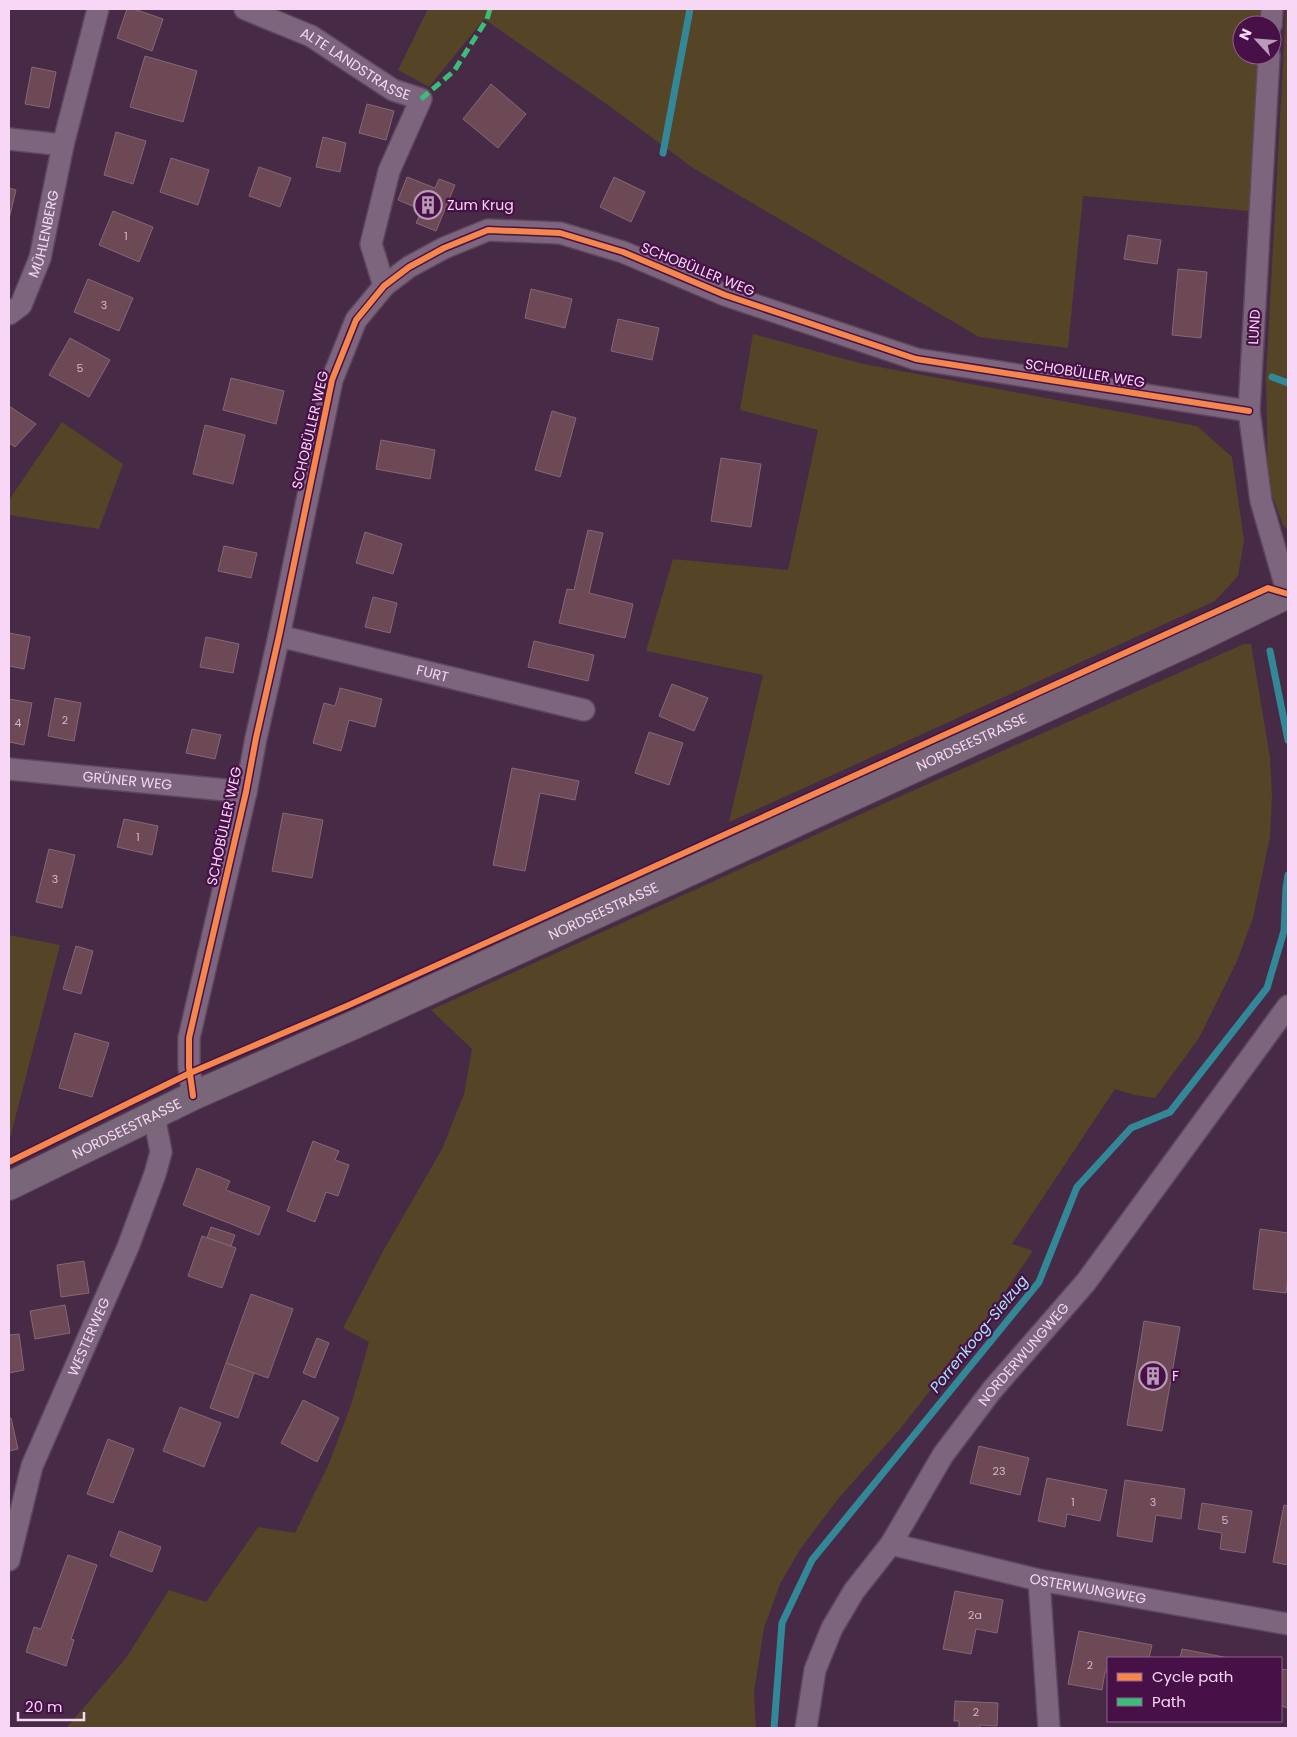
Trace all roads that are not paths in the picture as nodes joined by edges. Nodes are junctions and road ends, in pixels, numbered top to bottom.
1 (98, 9) edge
2 (245, 9) edge
3 (1268, 65) edge
4 (9, 139) edge
5 (63, 145) junction
6 (384, 286) junction
7 (9, 314) edge
8 (1249, 411) junction
9 (1288, 594) edge
10 (279, 636) junction
11 (584, 710) dead end
12 (9, 769) edge
13 (246, 792) junction
14 (1288, 1006) edge
15 (193, 1096) junction
16 (154, 1115) junction
17 (9, 1186) edge
18 (890, 1544) junction
19 (9, 1560) edge
20 (1039, 1580) junction
21 (1288, 1624) edge
22 (806, 1728) edge
23 (1049, 1728) edge

1 - 5 street, MÜHLENBERG
2 - 6 street, ALTE LANDSTRASSE
3 - 8 street, LUND
4 - 5 street
5 - 7 street, MÜHLENBERG
6 - 8 street, SCHOBÜLLER WEG
6 - 10 street, SCHOBÜLLER WEG
8 - 9 street, LUND
9 - 15 main road, NORDSEESTRASSE
10 - 11 street, FURT
10 - 13 street, SCHOBÜLLER WEG
12 - 13 street, GRÜNER WEG
13 - 15 street, SCHOBÜLLER WEG
14 - 18 street, NORDERWUNGWEG
15 - 16 main road, NORDSEESTRASSE
16 - 17 main road, NORDSEESTRASSE
16 - 19 street, WESTERWEG
18 - 20 street, OSTERWUNGWEG
18 - 22 street, NORDERWUNGWEG
20 - 21 street, OSTERWUNGWEG
20 - 23 street

